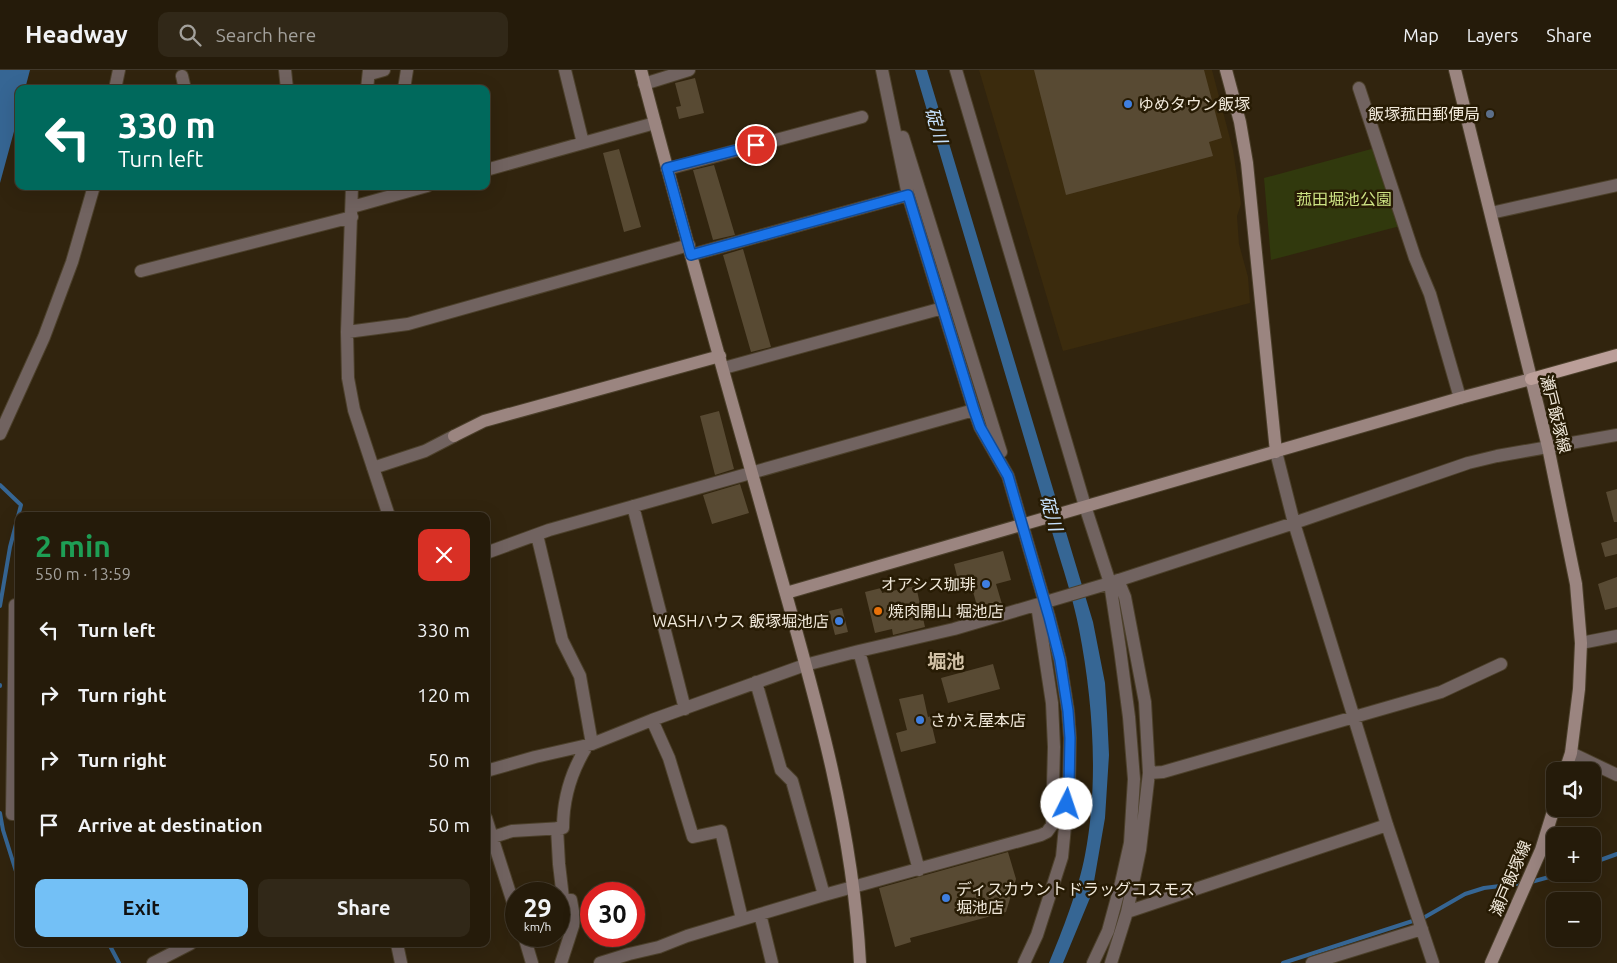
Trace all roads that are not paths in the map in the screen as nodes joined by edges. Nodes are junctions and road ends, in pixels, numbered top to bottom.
1 (118, 70) edge
2 (285, 70) edge
3 (384, 70) edge
4 (406, 70) edge
5 (564, 70) edge
6 (641, 70) edge
7 (689, 70) edge
8 (882, 70) edge
9 (956, 70) edge
10 (1226, 70) edge
11 (1455, 70) edge
12 (370, 72) edge
13 (182, 76) dead end
14 (644, 84) junction
15 (116, 85) edge
16 (184, 85) edge
17 (287, 85) edge
18 (368, 85) edge
19 (404, 85) edge
20 (1359, 88) dead end
21 (862, 117) dead end
22 (655, 123) junction
23 (583, 143) junction
24 (667, 168) junction
25 (490, 169) edge
26 (1617, 185) edge
27 (93, 190) edge
28 (352, 190) edge
29 (391, 191) edge
30 (908, 195) junction
31 (352, 212) junction
32 (1491, 213) junction
33 (690, 250) junction
34 (141, 271) dead end
35 (943, 308) junction
36 (347, 332) junction
37 (1617, 355) edge
38 (722, 362) junction
39 (1531, 379) junction
40 (1460, 398) junction
41 (974, 410) junction
42 (0, 434) edge
43 (1617, 435) edge
44 (1548, 447) junction
45 (1276, 452) junction
46 (373, 468) junction
47 (752, 472) junction
48 (1008, 476) junction
49 (633, 506) junction
50 (1084, 507) junction
51 (388, 512) edge
52 (1294, 523) junction
53 (1024, 524) junction
54 (537, 534) junction
55 (490, 552) edge
56 (1111, 583) junction
57 (786, 593) junction
58 (1043, 603) junction
59 (1617, 636) edge
60 (1581, 643) junction
61 (859, 650) junction
62 (1501, 664) dead end
63 (805, 666) junction
64 (756, 682) junction
65 (685, 709) junction
66 (1354, 717) junction
67 (652, 720) junction
68 (15, 722) edge
69 (590, 745) junction
70 (1571, 753) junction
71 (1568, 762) edge
72 (490, 770) edge
73 (1149, 773) junction
74 (1617, 775) edge
75 (10, 815) edge
76 (1551, 817) edge
77 (1387, 825) junction
78 (557, 828) junction
79 (490, 829) edge
80 (493, 837) junction
81 (919, 870) junction
82 (507, 882) edge
83 (854, 888) junction
84 (824, 895) junction
85 (1127, 912) junction
86 (760, 914) junction
87 (742, 919) junction
88 (1420, 924) junction
89 (184, 947) edge
90 (398, 947) edge
91 (527, 947) edge
92 (153, 963) edge
93 (401, 963) edge
94 (532, 963) edge
95 (561, 963) edge
96 (600, 963) edge
97 (772, 963) edge
98 (860, 963) edge
99 (1024, 963) edge
100 (1093, 963) edge
101 (1111, 963) edge
102 (1312, 963) edge
103 (1433, 963) edge
104 (1491, 963) edge

1 - 15 street
2 - 17 street
3 - 12 street
4 - 19 street
5 - 23 street
6 - 14 street
7 - 14 street
8 - 30 street
8 - 48 street
9 - 50 street
10 - 45 street
11 - 32 street, 瀬戸飯塚線
12 - 18 street
13 - 16 street
14 - 22 street
20 - 40 street
21 - 24 street
22 - 23 street
22 - 24 street
23 - 25 street
24 - 33 street
26 - 32 street
27 - 42 street
28 - 31 street
29 - 31 street
30 - 33 street
30 - 35 street
31 - 34 street
31 - 36 street
32 - 39 street, 瀬戸飯塚線
33 - 36 street
33 - 38 street
35 - 38 street
35 - 41 street
36 - 46 street
37 - 39 main road
38 - 46 street
38 - 47 street
39 - 40 street
39 - 44 street, 瀬戸飯塚線
40 - 45 street
41 - 47 street
41 - 48 street
43 - 44 street
44 - 52 street
44 - 60 street, 瀬戸飯塚線
45 - 50 street
45 - 52 street
46 - 51 street
47 - 49 street
47 - 57 street
48 - 53 street
49 - 54 street
49 - 65 street
50 - 53 street
50 - 56 street
52 - 56 street
52 - 66 street
53 - 57 street
53 - 58 street
54 - 55 street
54 - 69 street
56 - 58 street
56 - 73 street
56 - 100 street
57 - 63 street
58 - 61 street
58 - 81 street
58 - 99 street
59 - 60 street
60 - 70 street, 瀬戸飯塚線
61 - 63 street
61 - 81 street
62 - 66 street
63 - 64 street
63 - 83 street
64 - 65 street
64 - 84 street
65 - 67 street
66 - 73 street
66 - 77 street
67 - 69 street
67 - 87 street
68 - 75 street
69 - 72 street
69 - 78 street
70 - 71 street, 瀬戸飯塚線
70 - 74 street
73 - 85 street
76 - 104 street, 瀬戸飯塚線
77 - 85 street
77 - 88 street
78 - 80 street
78 - 95 street
79 - 80 street
80 - 82 street
81 - 83 street
83 - 84 street
83 - 98 street
84 - 86 street
85 - 101 street
86 - 87 street
86 - 97 street
87 - 96 street
88 - 102 street
88 - 103 street
89 - 92 street
90 - 93 street
91 - 94 street

